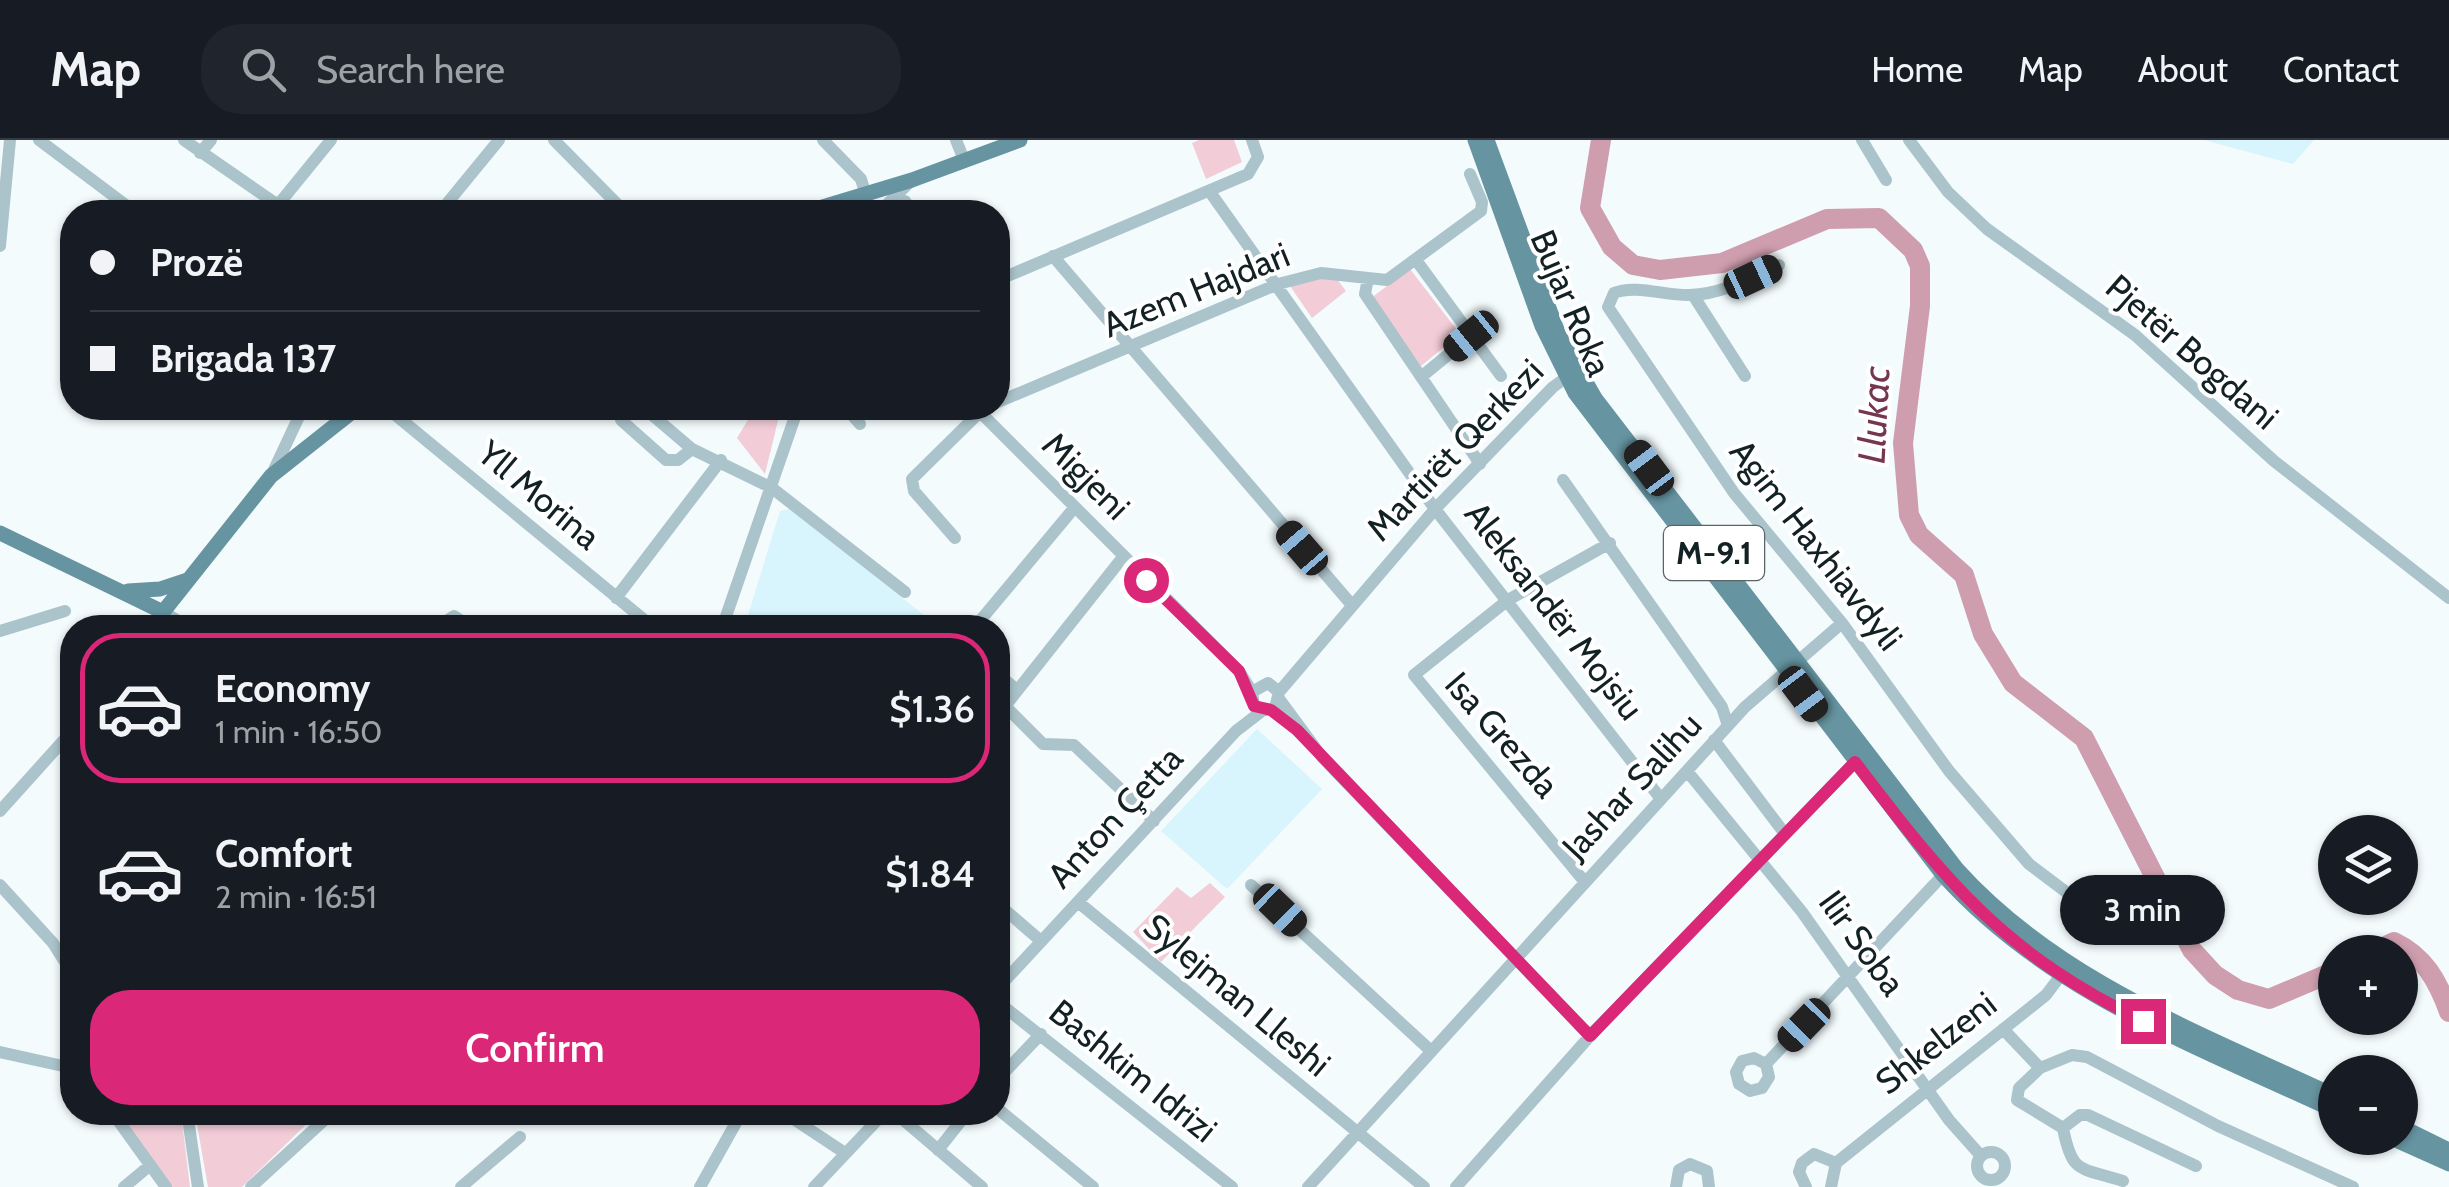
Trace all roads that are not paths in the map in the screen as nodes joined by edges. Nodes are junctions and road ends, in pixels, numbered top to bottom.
1 (39, 140) edge
2 (184, 140) edge
3 (211, 140) edge
4 (331, 140) edge
5 (499, 140) edge
6 (554, 140) edge
7 (823, 140) edge
8 (992, 140) edge
9 (1020, 140) edge
10 (1252, 140) edge
11 (1475, 140) edge
12 (1487, 140) edge
13 (1862, 140) edge
14 (1909, 140) edge
15 (6, 150) edge
16 (960, 150) edge
17 (200, 153) junction
18 (1470, 174) dead end
19 (912, 180) junction
20 (1886, 180) dead end
21 (867, 191) junction
22 (1210, 192) junction
23 (119, 200) edge
24 (270, 200) edge
25 (289, 200) edge
26 (450, 200) edge
27 (613, 200) edge
28 (842, 200) edge
29 (869, 200) edge
30 (891, 200) edge
31 (0, 246) edge
32 (1052, 256) junction
33 (1416, 260) junction
34 (1779, 264) dead end
35 (1010, 275) edge
36 (1368, 278) junction
37 (1278, 284) junction
38 (1693, 295) junction
39 (1471, 336) junction
40 (1130, 350) junction
41 (1572, 374) junction
42 (1501, 376) dead end
43 (1745, 376) dead end
44 (1421, 377) junction
45 (1010, 397) edge
46 (296, 420) edge
47 (342, 420) edge
48 (401, 420) edge
49 (620, 420) edge
50 (658, 420) edge
51 (794, 420) edge
52 (856, 420) edge
53 (968, 420) edge
54 (991, 420) edge
55 (860, 424) dead end
56 (692, 449) junction
57 (721, 460) junction
58 (1480, 464) junction
59 (270, 477) junction
60 (1563, 480) dead end
61 (772, 488) junction
62 (1075, 507) junction
63 (1436, 509) junction
64 (0, 533) edge
65 (955, 538) dead end
66 (1610, 544) junction
67 (1123, 557) junction
68 (187, 580) junction
69 (124, 591) junction
70 (905, 592) dead end
71 (616, 598) junction
72 (2449, 598) edge
73 (1508, 600) junction
74 (1351, 604) junction
75 (66, 611) dead end
76 (163, 612) junction
77 (161, 615) edge
78 (168, 615) edge
79 (638, 615) edge
80 (727, 615) edge
81 (985, 615) edge
82 (1842, 622) junction
83 (0, 631) edge
84 (1790, 664) junction
85 (1010, 685) edge
86 (1016, 690) junction
87 (1266, 697) junction
88 (1010, 698) edge
89 (1010, 717) edge
90 (1728, 726) junction
91 (1714, 740) junction
92 (60, 744) edge
93 (1855, 762) junction
94 (1687, 772) junction
95 (1661, 799) junction
96 (0, 811) edge
97 (1154, 821) junction
98 (1785, 834) junction
99 (1760, 860) junction
100 (1942, 875) junction
101 (1584, 882) junction
102 (0, 885) edge
103 (1251, 885) dead end
104 (1078, 902) junction
105 (1010, 914) edge
106 (2131, 928) dead end
107 (1041, 941) junction
108 (60, 955) edge
109 (1515, 956) junction
110 (2064, 971) junction
111 (1010, 975) edge
112 (1850, 976) junction
113 (1010, 1011) edge
114 (2003, 1029) junction
115 (1041, 1034) junction
116 (1590, 1036) junction
117 (1430, 1050) junction
118 (0, 1052) edge
119 (1766, 1064) dead end
120 (60, 1065) edge
121 (1010, 1066) edge
122 (2040, 1068) junction
123 (1927, 1086) junction
124 (2318, 1088) edge
125 (2318, 1102) edge
126 (1010, 1119) edge
127 (121, 1125) edge
128 (189, 1125) edge
129 (320, 1125) edge
130 (735, 1125) edge
131 (802, 1125) edge
132 (873, 1125) edge
133 (909, 1125) edge
134 (958, 1125) edge
135 (2063, 1128) junction
136 (1358, 1134) junction
137 (2418, 1135) edge
138 (520, 1137) dead end
139 (938, 1150) junction
140 (2418, 1150) edge
141 (2449, 1150) edge
142 (845, 1154) junction
143 (1981, 1156) junction
144 (1836, 1163) junction
145 (2449, 1164) edge
146 (2196, 1166) dead end
147 (148, 1167) junction
148 (1983, 1177) junction
149 (2123, 1181) dead end
150 (1676, 1182) edge
151 (124, 1187) edge
152 (166, 1187) edge
153 (198, 1187) edge
154 (252, 1187) edge
155 (461, 1187) edge
156 (700, 1187) edge
157 (814, 1187) edge
158 (982, 1187) edge
159 (1093, 1187) edge
160 (1231, 1187) edge
161 (1308, 1187) edge
162 (1424, 1187) edge
163 (1456, 1187) edge
164 (1662, 1187) edge
165 (1709, 1187) edge
166 (1806, 1187) edge
167 (1830, 1187) edge
168 (1969, 1187) edge
169 (2353, 1187) edge

1 - 23 street
2 - 17 street
3 - 17 street
4 - 25 street
5 - 26 street
6 - 27 street
7 - 21 street
8 - 16 main road
9 - 16 main road
10 - 22 street
11 - 41 main road, Bujar Roka / M-9.1
12 - 41 main road, Bujar Roka / M-9.1
13 - 20 street
14 - 72 street, Pjetër Bogdani
15 - 31 street
16 - 19 main road
16 - 21 main road
17 - 24 street
18 - 33 street, Azem Hajdari
19 - 21 main road
19 - 30 street
21 - 28 main road
21 - 29 street
22 - 32 street
22 - 37 street, Aleksandër Mojsiu
32 - 35 street
32 - 40 street
33 - 36 street, Azem Hajdari
33 - 39 street
34 - 38 street, Agim Haxhiavdyli
36 - 37 street, Azem Hajdari
36 - 44 street
37 - 40 street, Azem Hajdari
37 - 63 street, Aleksandër Mojsiu
38 - 43 street
38 - 82 street, Agim Haxhiavdyli
39 - 42 street
39 - 44 street
40 - 45 street, Azem Hajdari
40 - 74 street
41 - 58 street, Martirët Qerkezi
41 - 84 main road, Bujar Roka / M-9.1
44 - 58 street
46 - 59 street
47 - 59 main road
48 - 71 street, Yll Morina
49 - 56 street
50 - 56 street
51 - 61 street
52 - 55 street
53 - 65 street
54 - 62 street, Migjeni
56 - 57 street
57 - 61 street
57 - 71 street
58 - 63 street, Martirët Qerkezi
59 - 68 main road
60 - 66 street
61 - 70 street
61 - 80 street
62 - 67 street, Migjeni
62 - 81 street
63 - 73 street, Aleksandër Mojsiu
63 - 74 street, Martirët Qerkezi
64 - 69 main road
66 - 73 street
66 - 90 street
67 - 86 street
67 - 87 street, Migjeni
68 - 69 main road
68 - 76 main road
69 - 76 main road
71 - 79 street, Yll Morina
73 - 95 street, Aleksandër Mojsiu
73 - 101 street, Isa Grezda
74 - 87 street, Martirët Qerkezi
75 - 83 street
76 - 77 street
76 - 78 street
82 - 84 street
82 - 106 street, Agim Haxhiavdyli
84 - 90 street, Jashar Salihu
84 - 93 main road, Bujar Roka / M-9.1
84 - 110 main road, Bujar Roka / M-9.1
85 - 86 street
86 - 88 street
87 - 97 street, Anton Çetta
87 - 109 street, Migjeni
89 - 97 street
90 - 91 street, Jashar Salihu
91 - 94 street, Jashar Salihu
91 - 98 street
92 - 96 street
93 - 98 street
93 - 100 main road, Bujar Roka / M-9.1
94 - 95 street, Jashar Salihu
94 - 99 street, Ilir Soba
95 - 101 street, Jashar Salihu
97 - 104 street, Anton Çetta
98 - 99 street
99 - 112 street, Ilir Soba
99 - 116 street
100 - 110 main road, Bujar Roka / M-9.1
100 - 112 street
101 - 109 street, Jashar Salihu
102 - 108 street
103 - 117 street
104 - 107 street, Anton Çetta
104 - 136 street, Sylejman Lleshi
105 - 107 street
107 - 111 street, Anton Çetta
109 - 116 street, Migjeni
109 - 117 street, Jashar Salihu
110 - 114 street, Shkelzeni
110 - 124 main road, M-9.1
110 - 125 main road, M-9.1
112 - 119 street
112 - 123 street, Ilir Soba
113 - 115 street, Bashkim Idrizi
114 - 122 street
114 - 123 street, Shkelzeni
115 - 121 street
115 - 160 street, Bashkim Idrizi
116 - 163 street
117 - 136 street, Jashar Salihu
118 - 120 street
122 - 135 street
122 - 169 street
123 - 143 street, Ilir Soba
123 - 144 street, Shkelzeni
126 - 159 street
127 - 147 street
128 - 153 street
129 - 154 street
130 - 156 street
131 - 142 street
132 - 142 street
133 - 139 street
134 - 139 street
135 - 146 street
135 - 149 street
136 - 161 street, Jashar Salihu
136 - 162 street, Sylejman Lleshi
137 - 141 main road
138 - 155 street
139 - 158 street
140 - 145 main road
142 - 157 street
143 - 148 street
143 - 148 street
144 - 166 street, Shkelzeni
144 - 167 street
147 - 151 street
147 - 152 street
148 - 168 street
150 - 164 street
150 - 165 street

